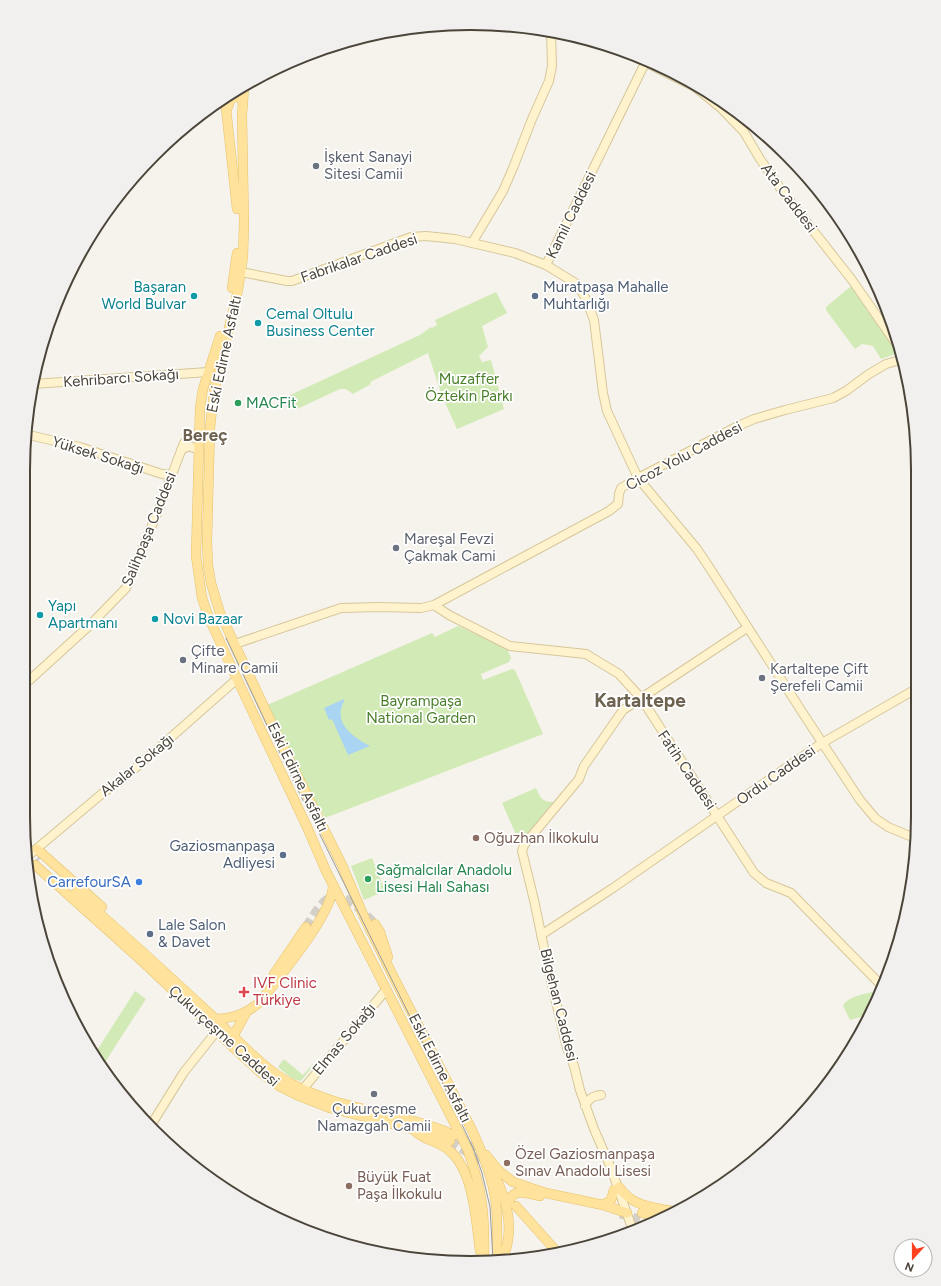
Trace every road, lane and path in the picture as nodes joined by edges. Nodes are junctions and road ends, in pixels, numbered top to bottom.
1 (551, 37) edge
2 (644, 66) edge
3 (244, 93) edge
4 (237, 97) edge
5 (243, 101) junction
6 (230, 102) edge
7 (225, 104) edge
8 (722, 109) edge
9 (226, 113) junction
10 (472, 243) junction
11 (546, 265) junction
12 (241, 272) junction
13 (890, 334) edge
14 (897, 361) edge
15 (208, 372) junction
16 (38, 384) edge
17 (210, 428) junction
18 (199, 433) junction
19 (32, 435) edge
20 (181, 450) junction
21 (199, 450) junction
22 (172, 475) junction
23 (638, 478) junction
24 (200, 589) junction
25 (434, 605) junction
26 (217, 606) junction
27 (747, 628) junction
28 (235, 644) junction
29 (237, 679) junction
30 (30, 680) edge
31 (911, 692) edge
32 (641, 698) junction
33 (822, 743) junction
34 (718, 816) junction
35 (910, 836) edge
36 (37, 849) junction
37 (32, 853) edge
38 (333, 884) junction
39 (113, 924) junction
40 (375, 924) tunnel mouth
41 (306, 927) tunnel mouth
42 (541, 935) junction
43 (392, 974) junction
44 (878, 982) edge
45 (386, 990) junction
46 (247, 1010) junction
47 (216, 1019) junction
48 (216, 1032) junction
49 (233, 1036) junction
50 (232, 1046) junction
51 (303, 1089) junction
52 (601, 1095) dead end
53 (585, 1106) junction
54 (153, 1121) edge
55 (412, 1129) junction
56 (479, 1145) junction
57 (484, 1157) junction
58 (616, 1188) junction
59 (525, 1190) junction
60 (603, 1205) junction
61 (511, 1207) junction
62 (667, 1210) edge
63 (624, 1212) junction
64 (651, 1217) edge
65 (647, 1219) tunnel mouth
66 (630, 1226) edge
67 (628, 1227) edge
68 (553, 1248) edge
69 (501, 1255) edge
70 (503, 1255) edge
71 (482, 1256) edge
72 (483, 1256) edge

1 - 10 street
2 - 11 street, Kamil Caddesi
3 - 5 main road, Eski Edirne Asfaltı
4 - 5 main road
5 - 12 main road, Eski Edirne Asfaltı
6 - 9 main road
7 - 9 main road, Eski Edirne Asfaltı
8 - 13 street, Ata Caddesi
9 - 15 main road, Eski Edirne Asfaltı
10 - 11 street, Fabrikalar Caddesi
10 - 12 street, Fabrikalar Caddesi
11 - 23 street, Kamil Caddesi
12 - 17 main road, Eski Edirne Asfaltı
14 - 23 street, Cicoz Yolu Caddesi
15 - 16 street, Kehribarcı Sokağı
15 - 18 main road, Eski Edirne Asfaltı
17 - 18 main road
17 - 26 main road, Eski Edirne Asfaltı
18 - 20 street, Salihpaşa Caddesi
18 - 21 main road, Eski Edirne Asfaltı
19 - 22 street, Yüksek Sokağı
20 - 21 street
20 - 22 street, Salihpaşa Caddesi
21 - 24 main road, Eski Edirne Asfaltı
22 - 30 street, Salihpaşa Caddesi
23 - 25 street, Cicoz Yolu Caddesi
23 - 27 street, Kamil Caddesi
24 - 26 main road
24 - 29 main road, Eski Edirne Asfaltı
25 - 28 street, Cicoz Yolu Caddesi
25 - 32 street, Fatih Caddesi
26 - 28 main road, Eski Edirne Asfaltı
27 - 32 street
27 - 33 street, Kamil Caddesi
28 - 43 main road, Eski Edirne Asfaltı
29 - 36 street, Akalar Sokağı
29 - 38 main road, Eski Edirne Asfaltı
31 - 33 street, Ordu Caddesi
32 - 34 street, Fatih Caddesi
32 - 42 street, Bilgehan Caddesi
33 - 34 street, Ordu Caddesi
33 - 35 street, Kamil Caddesi
34 - 42 street, Ordu Caddesi
34 - 44 street, Fatih Caddesi
36 - 37 street, Akalar Sokağı
36 - 39 main road
38 - 45 main road, Eski Edirne Asfaltı
38 - 46 main road
39 - 47 main road, Çukurçeşme Caddesi
39 - 48 main road, Çukurçeşme Caddesi
40 - 43 main road
41 - 46 main road
42 - 53 street, Bilgehan Caddesi
43 - 56 main road, Eski Edirne Asfaltı
45 - 51 street, Elmas Sokağı
45 - 72 main road, Eski Edirne Asfaltı
46 - 47 main road
46 - 49 main road
47 - 48 main road
47 - 49 main road, Çukurçeşme Caddesi
48 - 50 main road, Çukurçeşme Caddesi
48 - 54 street
49 - 50 main road
49 - 51 main road, Çukurçeşme Caddesi
50 - 55 main road, Çukurçeşme Caddesi
51 - 55 main road, Çukurçeşme Caddesi
52 - 53 street
53 - 58 street, Bilgehan Caddesi
55 - 71 main road
56 - 57 main road, Eski Edirne Asfaltı
56 - 59 main road
57 - 61 main road
57 - 69 main road, Eski Edirne Asfaltı
58 - 60 main road
58 - 62 main road
58 - 63 street, Bilgehan Caddesi
59 - 60 main road
59 - 61 main road
59 - 63 main road
60 - 63 main road
61 - 68 main road
61 - 70 main road
63 - 66 street, Bilgehan Caddesi
63 - 67 street, Bilgehan Caddesi
64 - 65 main road

